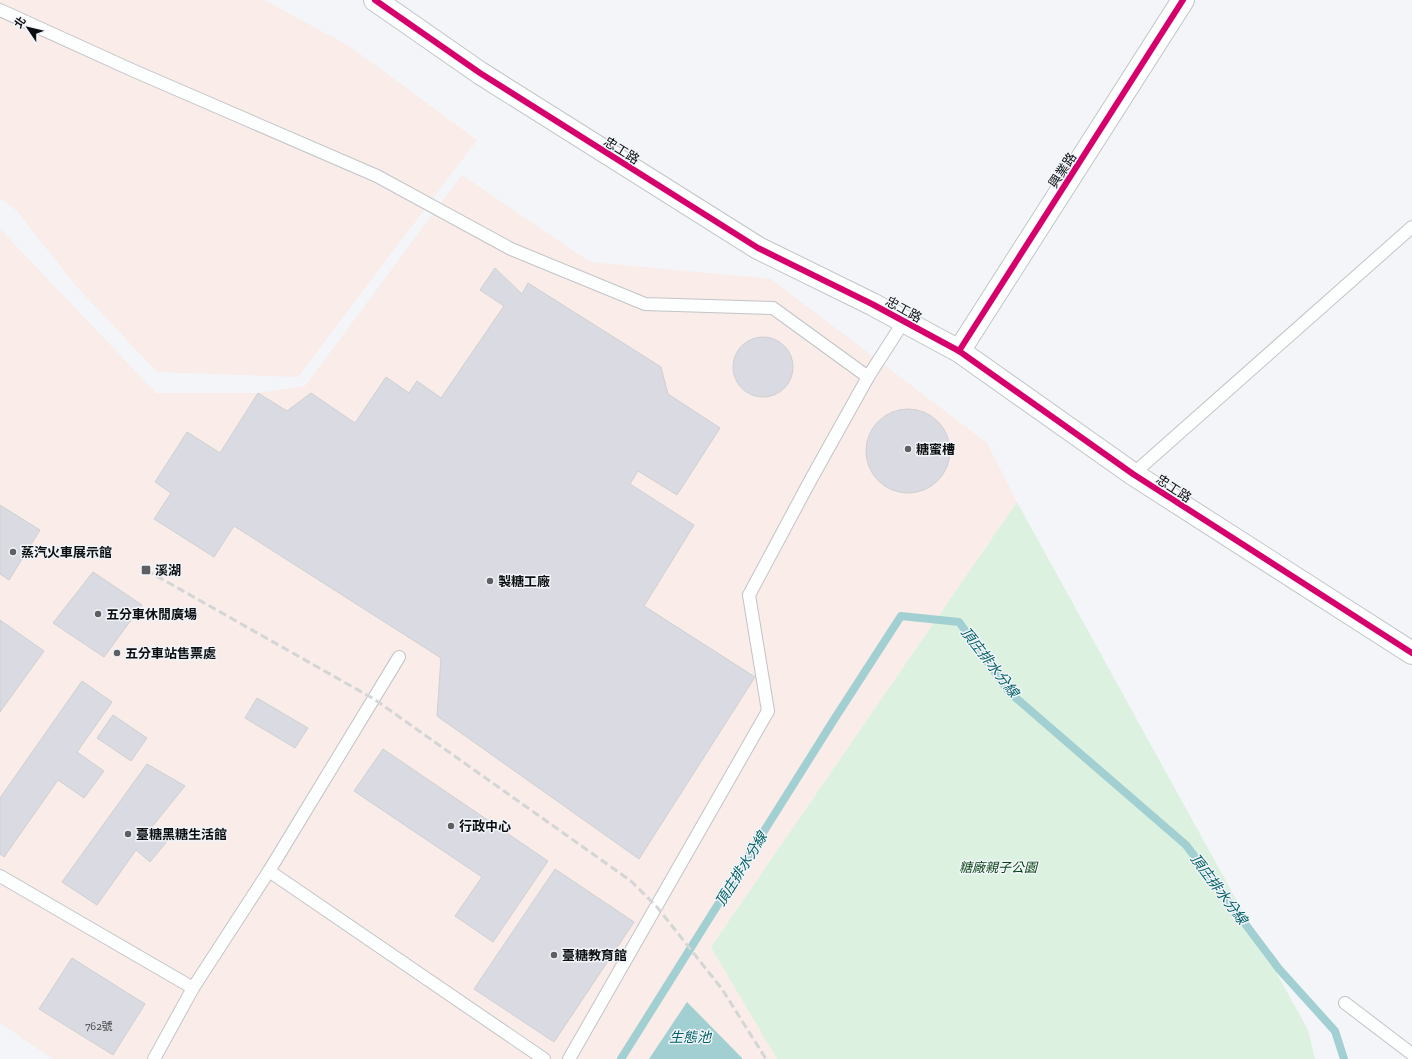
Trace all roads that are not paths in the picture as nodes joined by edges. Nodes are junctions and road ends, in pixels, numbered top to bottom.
1 (375, 0) edge
2 (1183, 0) edge
3 (0, 10) edge
4 (1412, 227) edge
5 (904, 321) junction
6 (959, 351) junction
7 (868, 377) junction
8 (1133, 474) junction
9 (1412, 653) edge
10 (399, 657) dead end
11 (268, 871) junction
12 (0, 876) edge
13 (193, 988) junction
14 (1345, 1003) dead end
15 (1412, 1054) edge
16 (154, 1059) edge
17 (544, 1059) edge
18 (569, 1059) edge

1 - 5 street, 忠工路
2 - 6 street, 興業路
3 - 7 lane
4 - 8 lane
5 - 6 street, 忠工路
5 - 7 lane
6 - 8 street, 忠工路
7 - 18 lane
8 - 9 street, 忠工路
10 - 11 lane
11 - 13 lane
11 - 17 lane
12 - 13 lane
13 - 16 lane
14 - 15 lane

